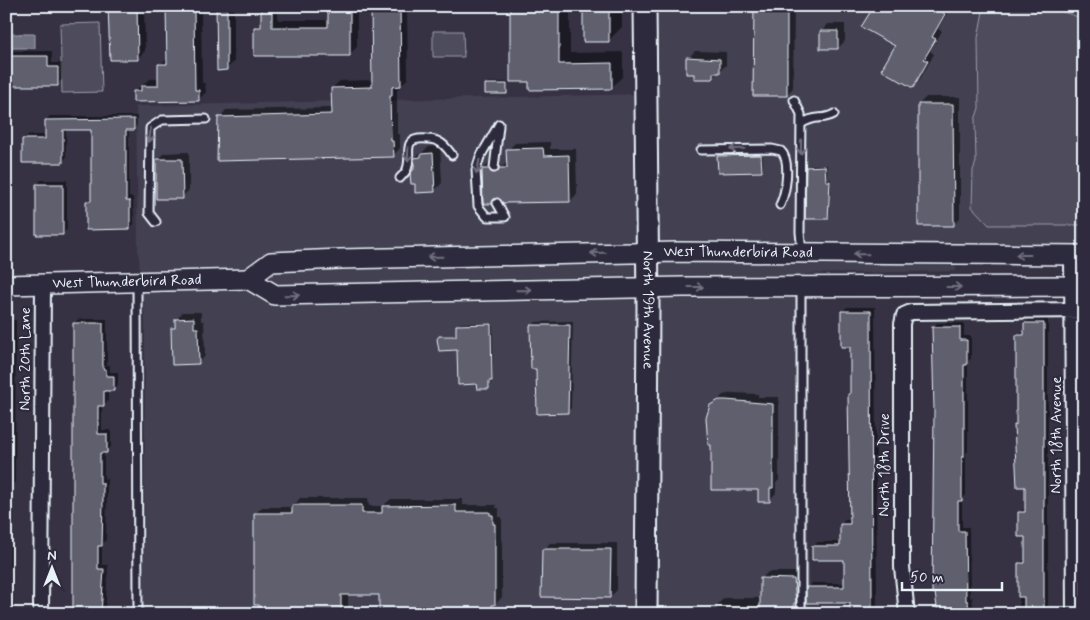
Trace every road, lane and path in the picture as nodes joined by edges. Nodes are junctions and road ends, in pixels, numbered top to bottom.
1 (645, 6) edge
2 (794, 100) dead end
3 (834, 114) dead end
4 (206, 119) dead end
5 (801, 124) junction
6 (701, 150) dead end
7 (452, 155) dead end
8 (494, 168) dead end
9 (400, 178) dead end
10 (497, 204) dead end
11 (780, 205) dead end
12 (156, 222) dead end
13 (646, 252) junction
14 (802, 253) junction
15 (905, 254) junction
16 (1078, 255) edge
17 (248, 279) junction
18 (137, 282) junction
19 (43, 284) junction
20 (6, 285) edge
21 (1078, 286) edge
22 (647, 287) junction
23 (801, 287) junction
24 (905, 287) junction
25 (1078, 310) edge
26 (1079, 571) edge
27 (40, 614) edge
28 (138, 614) edge
29 (646, 614) edge
30 (801, 614) edge
31 (907, 614) edge
32 (1074, 614) edge

1 - 13 main road, North 19th Avenue
2 - 5 lane
3 - 5 lane
4 -> 12 lane
5 -> 14 lane
11 -> 6 lane
7 -> 9 lane
8 -> 10 lane
13 - 14 main road, West Thunderbird Road
13 -> 17 main road, West Thunderbird Road
13 - 22 main road, North 19th Avenue
15 -> 14 main road, West Thunderbird Road
16 -> 15 main road, West Thunderbird Road
15 - 24 main road
16 - 21 street, North 18th Avenue
17 - 18 main road, West Thunderbird Road
17 -> 22 main road
18 - 19 main road, West Thunderbird Road
18 - 28 lane
19 - 20 main road, West Thunderbird Road
19 - 27 street, North 20th Lane
24 -> 21 main road
21 - 25 street, North 18th Avenue
22 -> 23 main road
22 - 29 main road, North 19th Avenue
23 - 24 main road
23 - 30 lane
25 - 26 street, North 18th Avenue
25 - 31 street, North 18th Drive
26 - 32 street, North 18th Avenue

